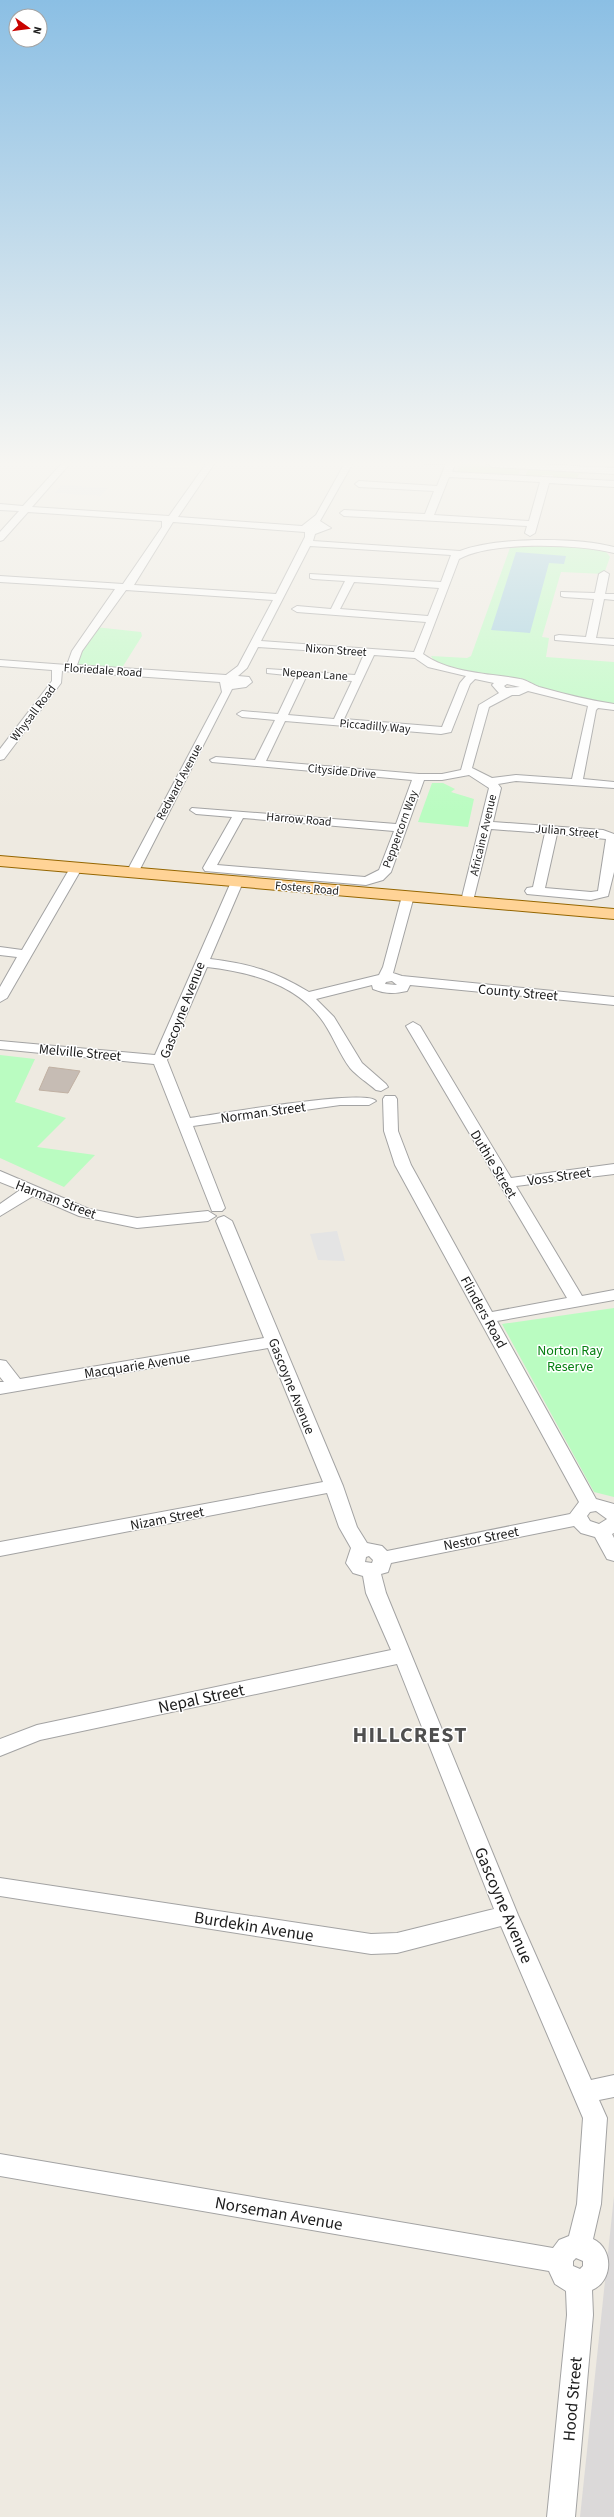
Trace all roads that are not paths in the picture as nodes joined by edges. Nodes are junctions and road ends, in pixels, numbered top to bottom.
1 (132, 578) edge
2 (287, 578) edge
3 (345, 578) edge
4 (445, 578) edge
5 (603, 578) edge
6 (352, 579) junction
7 (0, 580) edge
8 (443, 585) junction
9 (123, 588) junction
10 (564, 594) dead end
11 (600, 596) junction
12 (278, 597) junction
13 (614, 597) edge
14 (297, 609) dead end
15 (334, 612) junction
16 (430, 619) junction
17 (559, 638) dead end
18 (590, 640) junction
19 (614, 642) edge
20 (254, 644) junction
21 (370, 653) junction
22 (418, 655) junction
23 (0, 663) edge
24 (57, 667) junction
25 (71, 668) junction
26 (271, 671) dead end
27 (303, 673) junction
28 (474, 675) junction
29 (241, 677) junction
30 (358, 678) junction
31 (227, 683) junction
32 (497, 686) junction
33 (518, 691) junction
34 (594, 705) junction
35 (614, 707) edge
36 (242, 714) dead end
37 (282, 718) junction
38 (337, 722) junction
39 (0, 757) edge
40 (216, 760) dead end
41 (259, 764) junction
42 (468, 772) junction
43 (419, 777) junction
44 (490, 782) junction
45 (578, 782) junction
46 (614, 785) edge
47 (196, 810) dead end
48 (239, 814) junction
49 (487, 825) junction
50 (402, 828) junction
51 (552, 830) junction
52 (0, 861) edge
53 (76, 868) junction
54 (132, 873) junction
55 (237, 882) junction
56 (408, 896) junction
57 (609, 896) edge
58 (467, 901) junction
59 (614, 914) edge
60 (0, 951) edge
61 (26, 954) junction
62 (201, 962) junction
63 (391, 979) junction
64 (307, 997) junction
65 (0, 998) edge
66 (614, 1001) edge
67 (413, 1026) dead end
68 (0, 1045) edge
69 (160, 1060) junction
70 (361, 1072) junction
71 (381, 1088) junction
72 (368, 1097) junction
73 (390, 1099) junction
74 (389, 1116) junction
75 (185, 1123) junction
76 (614, 1168) edge
77 (0, 1176) edge
78 (505, 1183) junction
79 (31, 1190) junction
80 (0, 1211) edge
81 (216, 1215) junction
82 (614, 1295) edge
83 (577, 1302) junction
84 (488, 1318) junction
85 (274, 1342) junction
86 (0, 1365) edge
87 (7, 1387) edge
88 (334, 1486) junction
89 (584, 1512) junction
90 (614, 1515) edge
91 (608, 1527) edge
92 (0, 1549) edge
93 (614, 1554) edge
94 (377, 1564) junction
95 (403, 1655) junction
96 (0, 1748) edge
97 (0, 1887) edge
98 (507, 1915) junction
99 (614, 2086) edge
100 (586, 2092) junction
101 (0, 2165) edge
102 (579, 2246) junction
103 (559, 2261) junction
104 (579, 2282) junction
105 (562, 2517) edge

1 - 9 street
2 - 12 street, Redward Avenue
3 - 6 street
4 - 8 street
5 - 11 street
6 - 8 street
6 - 15 street
7 - 9 street
8 - 16 street
9 - 12 street
9 - 25 street
10 - 11 street
11 - 13 street
11 - 18 street
12 - 20 street, Redward Avenue
14 - 15 street
15 - 16 street
16 - 22 street
17 - 18 street
18 - 19 street
20 - 21 street, Nixon Street
20 - 29 street, Redward Avenue
21 - 22 street, Nixon Street
21 - 30 street
22 - 28 street
23 - 24 street, Floriedale Road
24 - 25 street, Floriedale Road
24 - 39 street, Whysall Road
25 - 31 street, Floriedale Road
26 - 27 street, Nepean Lane
27 - 30 street, Nepean Lane
27 - 37 street
28 - 32 street
28 - 38 street, Piccadilly Way
29 - 31 street
29 - 31 street, Redward Avenue
30 - 38 street
31 - 54 street, Redward Avenue
32 - 33 street
32 - 33 street
32 - 42 street
33 - 34 street
34 - 35 street
34 - 45 street
36 - 37 street, Piccadilly Way
37 - 38 street, Piccadilly Way
37 - 41 street
40 - 41 street, Cityside Drive
41 - 43 street, Cityside Drive
42 - 43 street, Cityside Drive
42 - 44 street, Africaine Avenue
43 - 50 street, Peppercorn Way
44 - 45 street
44 - 49 street, Africaine Avenue
45 - 46 street
47 - 48 street, Harrow Road
48 - 50 street, Harrow Road
48 - 50 street, Peppercorn Way
49 - 51 street, Julian Street
49 - 58 street, Africaine Avenue
51 - 57 street, Julian Street
51 - 57 street, Julian Street
52 - 53 main road, Fosters Road
53 - 54 main road, Fosters Road
53 - 61 street
54 - 55 main road, Fosters Road
55 - 56 main road, Fosters Road
55 - 62 street, Gascoyne Avenue
56 - 58 main road, Fosters Road
56 - 63 street
58 - 59 main road, Fosters Road
60 - 61 street
61 - 65 street
62 - 64 street
62 - 69 street, Gascoyne Avenue
63 - 64 street, County Street
63 - 66 street, County Street
64 - 70 street
67 - 78 street, Duthie Street
68 - 69 street, Melville Street
69 - 75 street, Gascoyne Avenue
70 - 71 street
70 - 72 street
71 - 72 street
71 - 73 street
72 - 73 street
72 - 74 street
72 - 75 street, Norman Street
73 - 74 street, Flinders Road
74 - 84 street, Flinders Road
75 - 81 street, Gascoyne Avenue
76 - 78 street, Voss Street
77 - 79 street, Harman Street
78 - 83 street, Duthie Street
79 - 80 street
79 - 81 street, Harman Street
81 - 85 street, Gascoyne Avenue
82 - 83 street
83 - 84 street
84 - 89 street, Flinders Road
85 - 87 street, Macquarie Avenue
85 - 88 street, Gascoyne Avenue
86 - 87 street
88 - 92 street, Nizam Street
88 - 94 street, Gascoyne Avenue
89 - 90 street
89 - 91 street
89 - 94 street, Nestor Street
91 - 93 street
94 - 95 street, Gascoyne Avenue
95 - 96 street, Nepal Street
95 - 98 street, Gascoyne Avenue
97 - 98 street, Burdekin Avenue
98 - 100 street, Gascoyne Avenue
99 - 100 street
100 - 102 street, Gascoyne Avenue
101 - 103 street, Norseman Avenue
102 - 103 street
102 - 104 street
103 - 104 street
104 - 105 street, Hood Street

